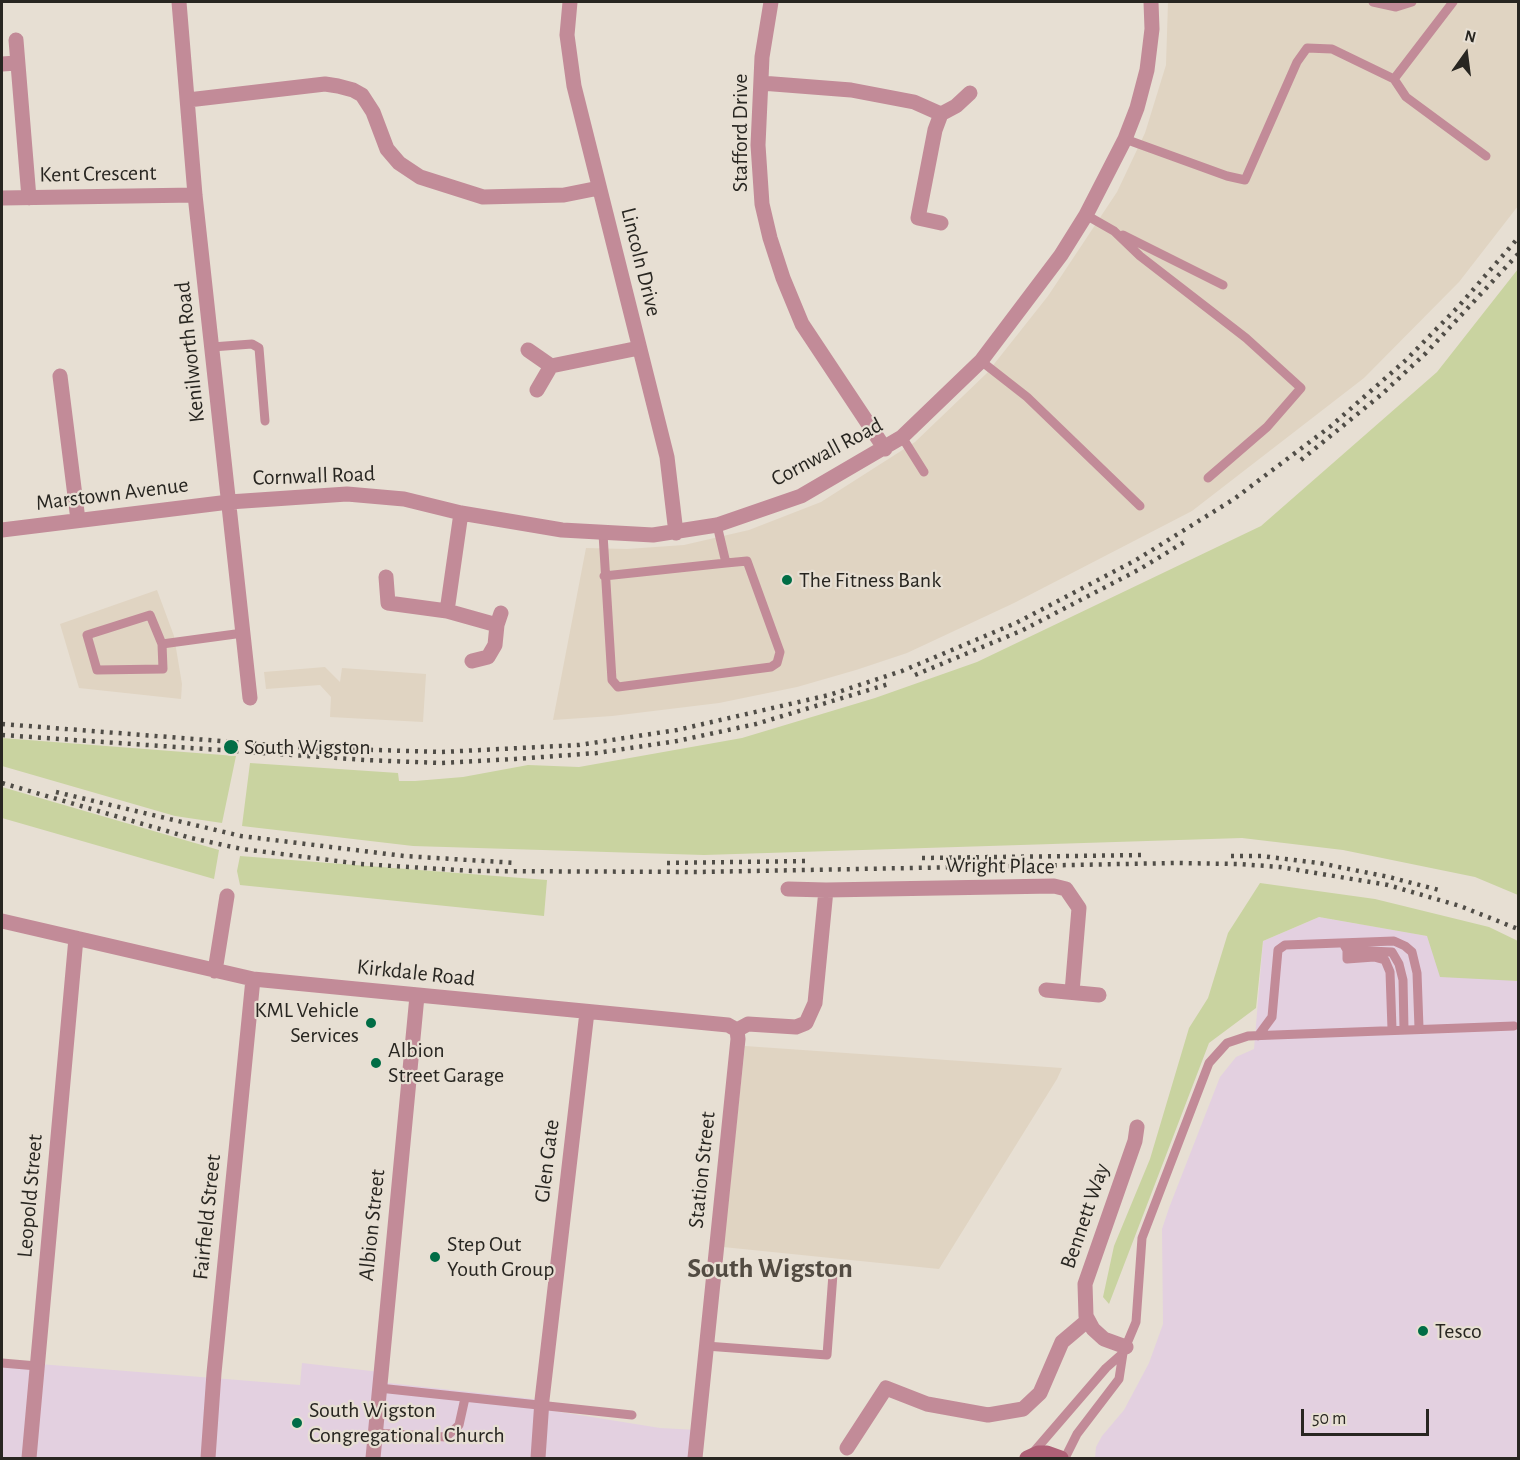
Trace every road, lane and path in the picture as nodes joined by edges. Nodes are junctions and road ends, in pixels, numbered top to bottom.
1 (179, 2) edge
2 (570, 2) edge
3 (771, 2) edge
4 (1151, 2) edge
5 (1376, 2) edge
6 (1412, 2) edge
7 (1453, 2) edge
8 (16, 40) dead end
9 (9, 64) edge
10 (1394, 79) junction
11 (761, 83) junction
12 (970, 93) dead end
13 (188, 100) junction
14 (941, 114) junction
15 (1125, 139) junction
16 (1486, 156) dead end
17 (598, 188) junction
18 (195, 195) junction
19 (2, 198) edge
20 (28, 198) junction
21 (1086, 215) junction
22 (941, 223) dead end
23 (1114, 231) junction
24 (1223, 285) dead end
25 (212, 347) junction
26 (639, 348) junction
27 (528, 350) dead end
28 (981, 361) junction
29 (551, 366) junction
30 (60, 376) dead end
31 (537, 390) dead end
32 (265, 421) dead end
33 (902, 437) junction
34 (885, 449) junction
35 (924, 472) dead end
36 (1208, 478) dead end
37 (229, 502) junction
38 (1140, 506) dead end
39 (461, 513) junction
40 (78, 520) junction
41 (717, 525) junction
42 (2, 530) edge
43 (676, 533) junction
44 (603, 534) junction
45 (726, 563) junction
46 (604, 576) junction
47 (386, 577) dead end
48 (447, 611) junction
49 (243, 633) junction
50 (162, 644) junction
51 (472, 661) dead end
52 (250, 698) dead end
53 (788, 890) dead end
54 (826, 890) junction
55 (227, 896) dead end
56 (2, 921) edge
57 (76, 938) junction
58 (1345, 947) junction
59 (215, 971) junction
60 (253, 979) junction
61 (1046, 990) dead end
62 (1072, 992) junction
63 (1099, 995) dead end
64 (417, 996) junction
65 (587, 1012) junction
66 (1272, 1017) junction
67 (1514, 1026) dead end
68 (1419, 1028) junction
69 (1392, 1029) junction
70 (1404, 1029) junction
71 (737, 1030) junction
72 (1290, 1034) junction
73 (1258, 1036) junction
74 (1137, 1127) dead end
75 (833, 1274) dead end
76 (1088, 1320) junction
77 (706, 1346) junction
78 (1125, 1350) junction
79 (2, 1363) edge
80 (37, 1366) junction
81 (379, 1389) junction
82 (465, 1398) junction
83 (541, 1405) junction
84 (633, 1415) dead end
85 (375, 1433) junction
86 (847, 1448) dead end
87 (29, 1458) edge
88 (208, 1458) edge
89 (373, 1458) edge
90 (538, 1458) edge
91 (695, 1458) edge
92 (1028, 1458) edge
93 (1063, 1458) edge

1 - 13 street, Kenilworth Road
2 - 17 street, Lincoln Drive
3 - 11 street, Stafford Drive
4 - 15 street, Cornwall Road
5 - 6 lane
7 - 10 lane
8 - 9 street
9 - 20 street
10 - 15 lane
10 - 16 lane
11 - 14 street
11 - 34 street, Stafford Drive
12 - 14 street
13 - 17 street
13 - 18 street, Kenilworth Road
14 - 22 street
15 - 21 street, Cornwall Road
17 - 26 street, Lincoln Drive
18 - 20 street, Kent Crescent
18 - 25 street, Kenilworth Road
19 - 20 street, Kent Crescent
21 - 23 lane
21 - 28 street, Cornwall Road
23 - 24 lane
23 - 36 lane
25 - 32 lane
25 - 37 street, Kenilworth Road
26 - 29 street
26 - 43 street, Lincoln Drive
27 - 29 street
28 - 33 street, Cornwall Road
28 - 38 lane
29 - 31 street
30 - 40 street
33 - 34 street, Cornwall Road
33 - 35 lane
34 - 41 street, Cornwall Road
37 - 39 street, Cornwall Road
37 - 40 street, Marstown Avenue
37 - 49 street, Kenilworth Road
39 - 44 street, Cornwall Road
39 - 48 street
40 - 42 street, Marstown Avenue
41 - 43 street, Cornwall Road
41 - 45 lane
43 - 44 street, Cornwall Road
44 - 46 lane
45 - 46 lane
45 - 46 lane
47 - 48 street
48 - 51 street
49 - 50 lane
49 - 52 street, Kenilworth Road
50 - 50 lane
53 - 54 street, Wright Place
54 - 62 street, Wright Place
54 - 71 street, Kirkdale Road
55 - 59 street
56 - 57 street, Kirkdale Road
57 - 59 street, Kirkdale Road
57 - 80 street, Leopold Street
58 - 66 lane
58 - 68 lane
58 - 69 lane
58 - 70 lane
59 - 60 street, Kirkdale Road
60 - 64 street, Kirkdale Road
60 - 88 street, Fairfield Street
61 - 62 street
62 - 63 street
64 - 65 street, Kirkdale Road
64 - 81 street, Albion Street
65 - 71 street, Kirkdale Road
65 - 83 street, Glen Gate
66 - 72 lane
66 - 73 lane
67 - 68 lane
68 - 70 lane
69 - 70 lane
69 - 72 lane
71 - 77 street, Station Street
72 - 73 lane
73 - 78 lane
74 - 76 street, Bennett Way
75 - 77 lane
76 - 78 street
76 - 86 street
77 - 91 street, Station Street
78 - 92 lane
78 - 93 lane
79 - 80 lane
80 - 87 street, Leopold Street
81 - 82 lane
81 - 85 street, Albion Street
82 - 83 lane
82 - 85 lane
83 - 84 lane
83 - 90 street, Glen Gate
85 - 89 street, Albion Street
92 - 93 main road

